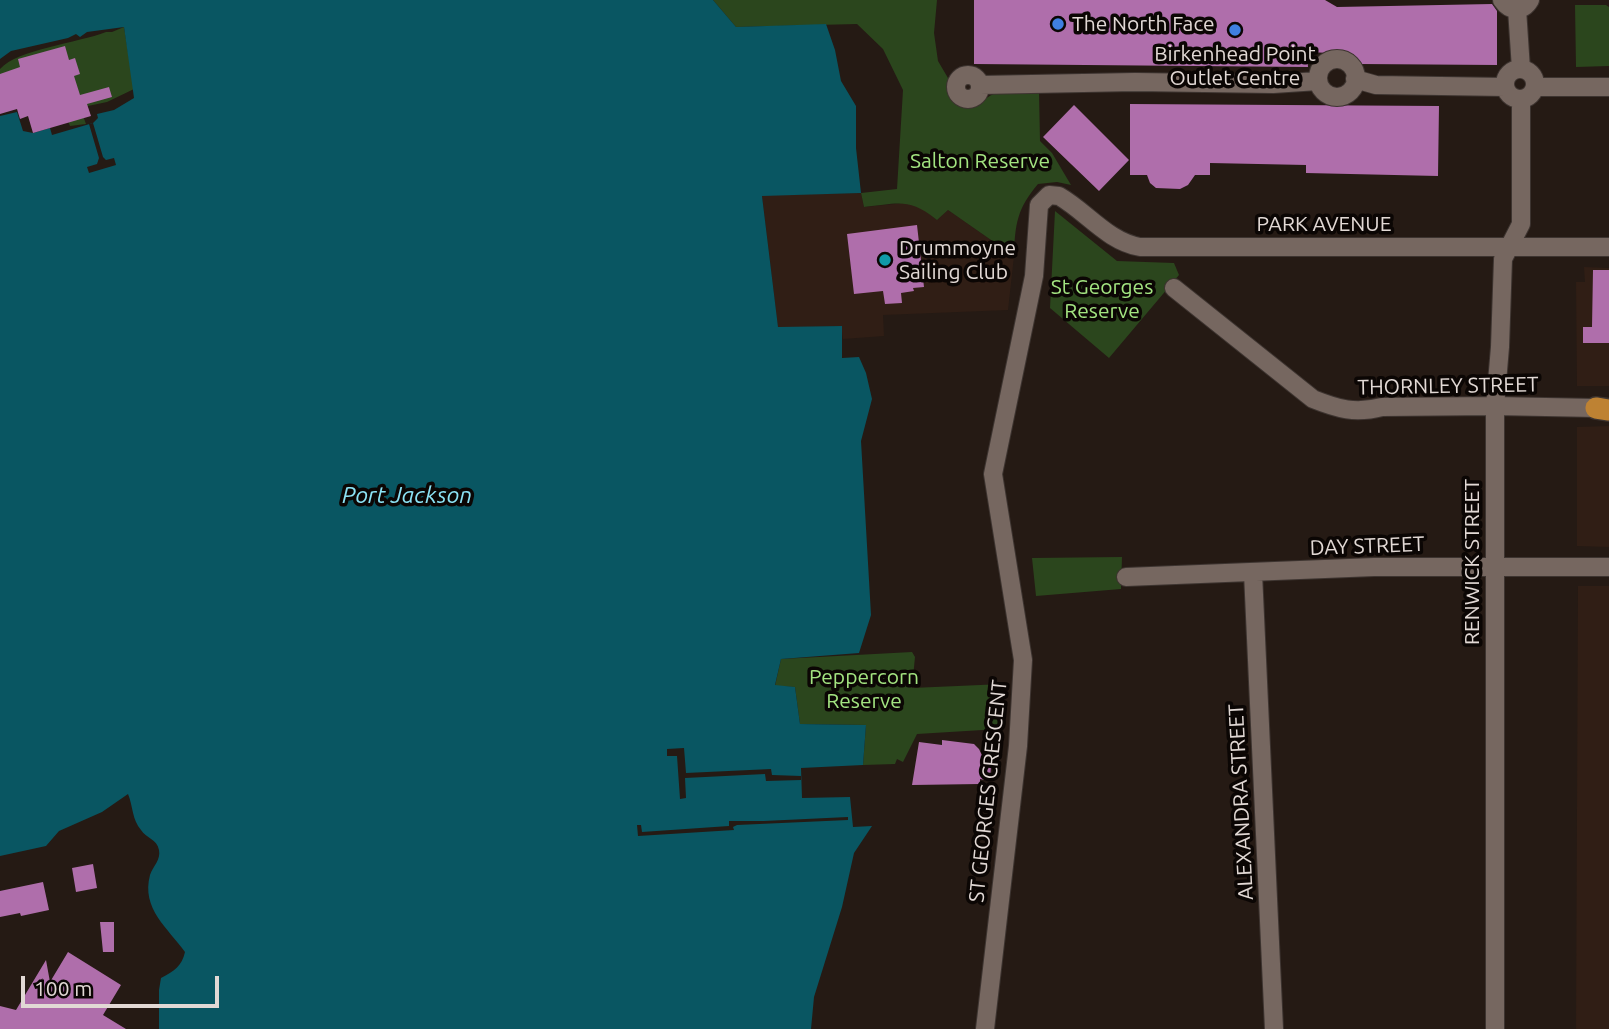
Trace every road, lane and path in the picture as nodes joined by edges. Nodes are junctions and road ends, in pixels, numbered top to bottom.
1 (1517, 3) edge
2 (1521, 69) junction
3 (1355, 79) junction
4 (1318, 81) junction
5 (980, 85) dead end
6 (1609, 86) edge
7 (1505, 87) junction
8 (1535, 87) junction
9 (1521, 100) junction
10 (1054, 194) joint
11 (1609, 247) edge
12 (1510, 248) junction
13 (1174, 288) dead end
14 (1495, 405) junction
15 (1602, 409) edge
16 (1493, 566) junction
17 (1609, 566) edge
18 (1253, 573) junction
19 (1126, 577) dead end
20 (985, 1029) edge
21 (1274, 1029) edge
22 (1495, 1029) edge

1 - 2 street
2 - 7 street
2 - 8 street
3 - 4 street
3 - 4 street
3 - 7 street
4 - 5 street
6 - 8 street
7 - 9 street
8 - 9 street
9 - 12 street, RENWICK STREET
10 - 12 street, PARK AVENUE
10 - 20 street, ST GEORGES CRESCENT
11 - 12 street, PARK AVENUE
12 - 14 street, RENWICK STREET
13 - 14 street, THORNLEY STREET
14 - 15 street, THORNLEY STREET
14 - 16 street, RENWICK STREET
16 - 17 street, DAY STREET
16 - 18 street, DAY STREET
16 - 22 street, RENWICK STREET
18 - 19 street, DAY STREET
18 - 21 street, ALEXANDRA STREET

